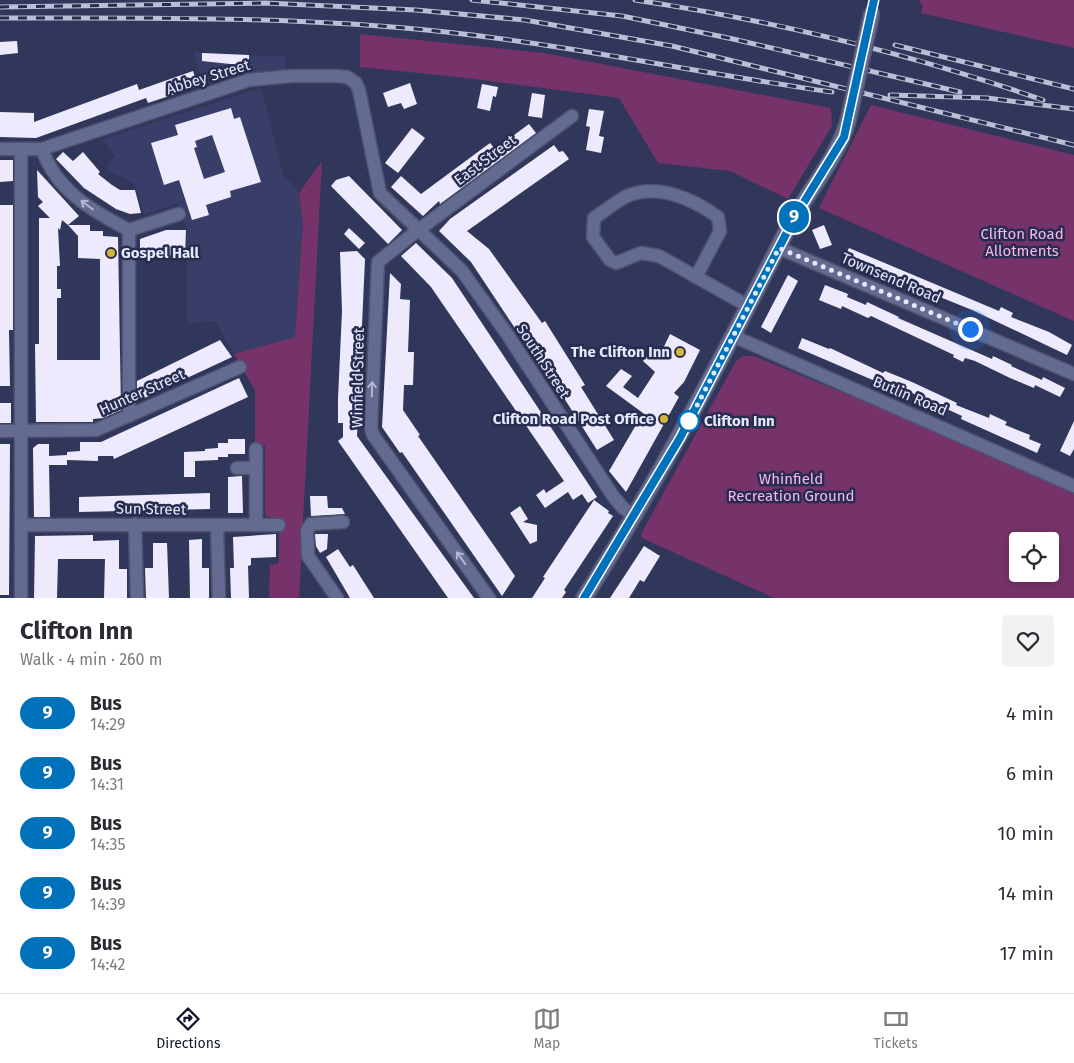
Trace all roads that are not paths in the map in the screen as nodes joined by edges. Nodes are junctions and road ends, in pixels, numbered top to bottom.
1 (873, 6) edge
2 (572, 116) dead end
3 (0, 149) edge
4 (42, 149) junction
5 (21, 150) junction
6 (179, 214) dead end
7 (129, 230) junction
8 (417, 230) junction
9 (779, 248) junction
10 (696, 277) junction
11 (748, 306) junction
12 (733, 336) junction
13 (240, 367) dead end
14 (1074, 374) edge
15 (129, 416) junction
16 (0, 431) edge
17 (22, 432) junction
18 (256, 449) dead end
19 (237, 468) dead end
20 (256, 468) junction
21 (1074, 485) edge
22 (635, 516) junction
23 (343, 522) dead end
24 (136, 524) junction
25 (22, 525) junction
26 (256, 525) junction
27 (279, 525) dead end
28 (217, 526) junction
29 (21, 598) edge
30 (137, 598) edge
31 (219, 598) edge
32 (337, 598) edge
33 (489, 598) edge
34 (584, 598) edge

1 - 9 street, bridge
2 - 8 street, East Street
3 - 5 street, Abbey Street
4 - 5 street, Abbey Street
7 -> 4 street
4 - 8 street, Abbey Street
5 - 17 street
6 - 7 street
7 - 15 street
8 - 22 street, South Street
33 -> 8 street, Winfield Street
9 - 11 street
9 - 14 street, Townsend Road
10 - 10 street
10 - 11 street
11 - 12 street
12 - 21 street, Butlin Road
12 - 22 street
13 - 15 street, Hunter Street
15 - 17 street, Hunter Street
16 - 17 street, Hunter Street
17 - 25 street
18 - 20 street
19 - 20 street
20 - 26 street
22 - 34 street
23 - 32 street
24 - 25 street, Sun Street
24 - 28 street, Sun Street
24 - 30 street
25 - 29 street
26 - 27 street, Sun Street
26 - 28 street, Sun Street
28 - 31 street

